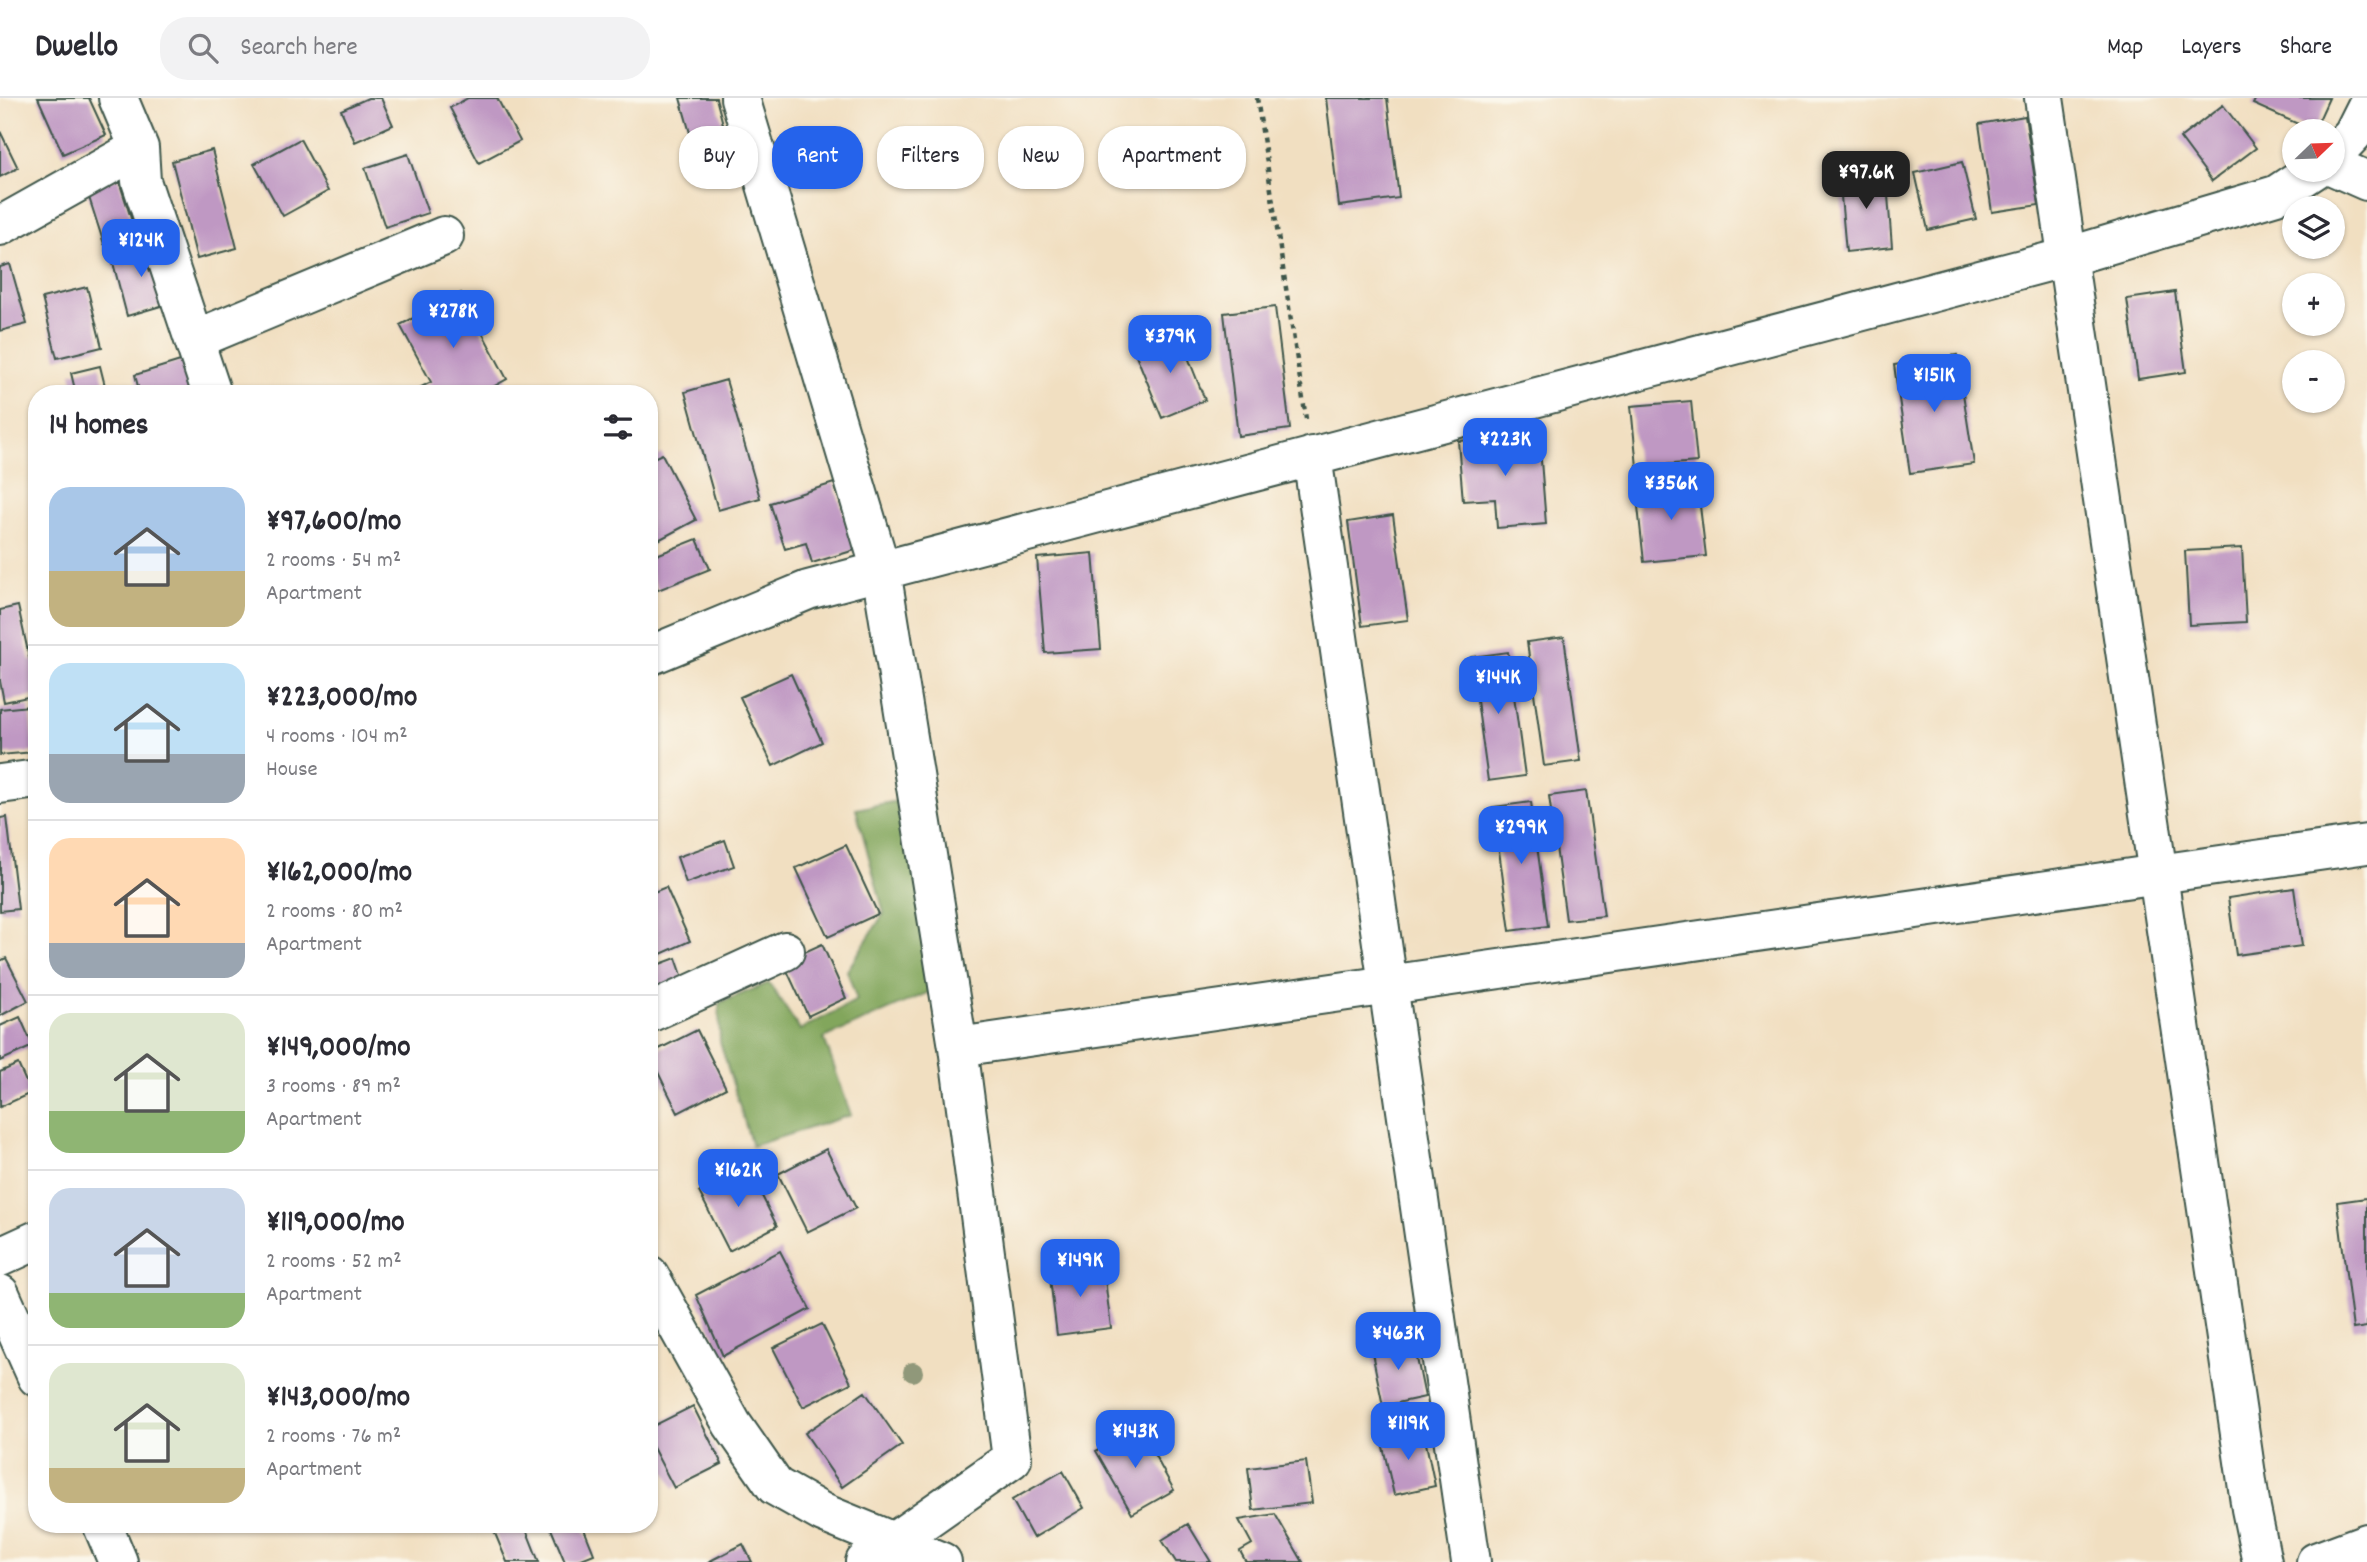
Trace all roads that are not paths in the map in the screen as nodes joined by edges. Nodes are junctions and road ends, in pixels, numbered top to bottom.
1 (118, 98) edge
2 (740, 98) edge
3 (2044, 98) edge
4 (2367, 106) edge
5 (2345, 142) edge
6 (139, 148) junction
7 (2345, 171) edge
8 (2367, 181) edge
9 (2296, 182) edge
10 (0, 226) edge
11 (444, 236) dead end
12 (2067, 257) junction
13 (194, 340) junction
14 (209, 385) edge
15 (1312, 456) junction
16 (881, 570) junction
17 (658, 652) edge
18 (28, 780) edge
19 (0, 784) edge
20 (2367, 844) edge
21 (2158, 875) junction
22 (785, 951) dead end
23 (1387, 985) junction
24 (658, 1009) edge
25 (958, 1047) junction
26 (28, 1244) edge
27 (0, 1257) edge
28 (658, 1291) edge
29 (0, 1293) edge
30 (28, 1357) edge
31 (106, 1533) edge
32 (2367, 1543) edge
33 (880, 1552) edge
34 (118, 1562) edge
35 (942, 1562) edge
36 (1471, 1562) edge
37 (2262, 1562) edge
38 (2316, 1562) edge

1 - 6 main road
2 - 16 main road
3 - 12 main road
4 - 5 main road
6 - 10 main road
6 - 13 main road
7 - 8 main road
9 - 12 main road
11 - 13 main road
12 - 15 main road
12 - 21 main road
13 - 14 main road
15 - 16 main road
15 - 23 main road
16 - 17 main road
16 - 25 main road
18 - 19 main road
20 - 21 main road
21 - 23 main road
21 - 37 main road
22 - 24 main road
23 - 25 main road
23 - 36 main road
25 - 33 main road
26 - 27 main road
28 - 33 main road
29 - 30 main road
31 - 34 main road
32 - 38 main road
33 - 35 main road

